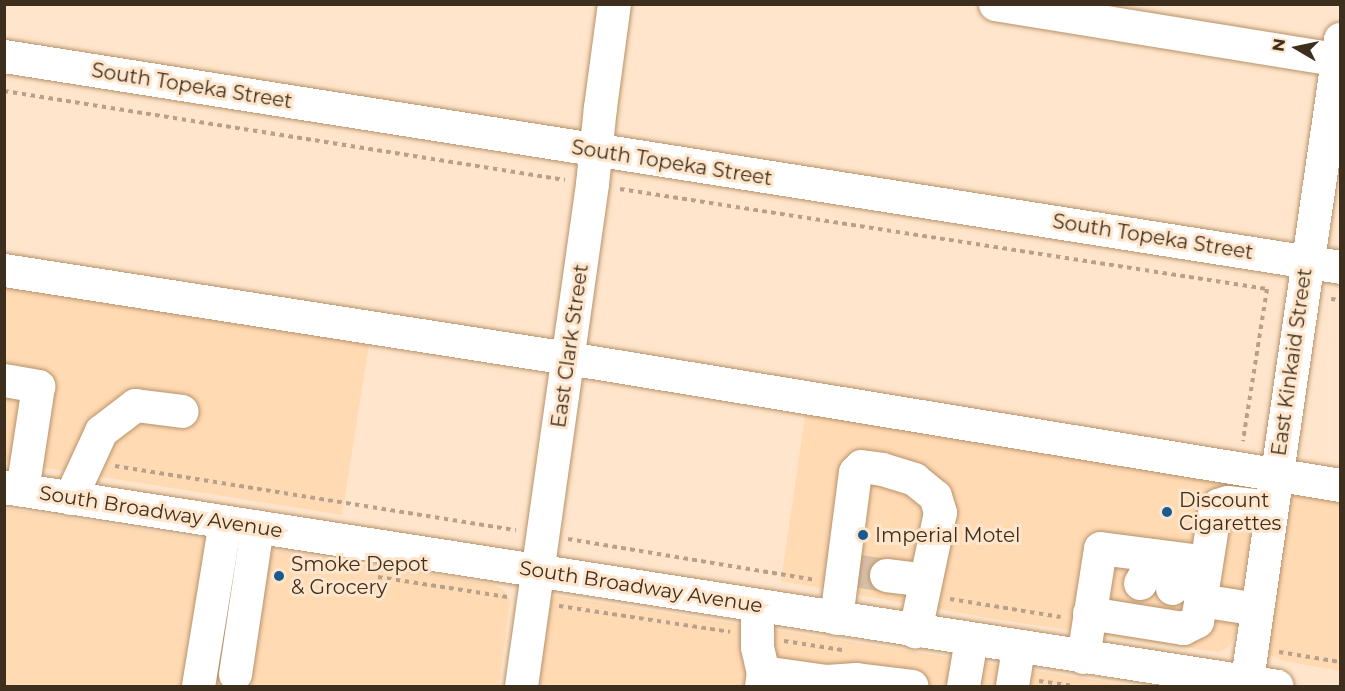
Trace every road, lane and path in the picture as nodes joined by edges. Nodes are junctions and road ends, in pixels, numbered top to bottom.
1 (614, 4) edge
2 (995, 4) edge
3 (1340, 53) edge
4 (4, 56) edge
5 (4, 91) edge
6 (596, 151) junction
7 (592, 184) junction
8 (1308, 261) junction
9 (1341, 267) edge
10 (4, 270) edge
11 (1267, 289) dead end
12 (568, 358) junction
13 (4, 380) edge
14 (182, 411) dead end
15 (86, 461) junction
16 (1276, 475) junction
17 (1341, 485) edge
18 (13, 489) edge
19 (70, 498) junction
20 (1271, 507) junction
21 (225, 522) junction
22 (257, 527) junction
23 (544, 535) junction
24 (1197, 561) junction
25 (539, 571) junction
26 (846, 574) junction
27 (886, 575) tunnel mouth
28 (923, 588) junction
29 (1140, 603) junction
30 (757, 606) junction
31 (1257, 609) junction
32 (836, 618) junction
33 (915, 631) junction
34 (971, 639) junction
35 (1018, 647) junction
36 (1252, 647) junction
37 (1083, 657) junction
38 (1341, 662) edge
39 (235, 674) dead end
40 (762, 680) edge
41 (825, 684) edge
42 (1257, 685) edge
43 (198, 687) edge
44 (521, 687) edge
45 (912, 687) edge
46 (963, 687) edge
47 (1012, 687) edge

1 - 6 street, East Clark Street
2 - 3 street
3 - 8 street, East Kinkaid Street
4 - 6 street, South Topeka Street
5 - 7 path
6 - 7 street, East Clark Street
6 - 8 street, South Topeka Street
7 - 11 path
7 - 12 street, East Clark Street
8 - 9 street, South Topeka Street
8 - 16 street, East Kinkaid Street
10 - 12 street
12 - 16 street
12 - 23 street, East Clark Street
13 - 18 street
14 - 15 street
15 - 19 street
15 - 23 path
16 - 17 street
16 - 20 street, East Kinkaid Street
18 - 19 street, South Broadway Avenue
19 - 21 street, South Broadway Avenue
20 - 24 street
20 - 31 street, East Kinkaid Street
21 - 22 street, South Broadway Avenue
21 - 43 street
22 - 25 street, South Broadway Avenue
22 - 39 street
23 - 25 street, East Clark Street
23 - 26 path
24 - 29 street
24 - 29 street
25 - 30 street, South Broadway Avenue
25 - 44 street, East Clark Street
26 - 28 street
26 - 32 street
27 - 28 street
28 - 29 path
28 - 33 street
29 - 31 street
29 - 37 street
30 - 32 street, South Broadway Avenue
30 - 40 street
31 - 36 street, East Kinkaid Street
32 - 33 street, South Broadway Avenue
33 - 34 street, South Broadway Avenue
34 - 35 street, South Broadway Avenue
34 - 46 street
35 - 37 street, South Broadway Avenue
35 - 47 street
36 - 38 path
36 - 42 street, East Kinkaid Street
37 - 42 street, South Broadway Avenue
40 - 41 street
41 - 45 street

